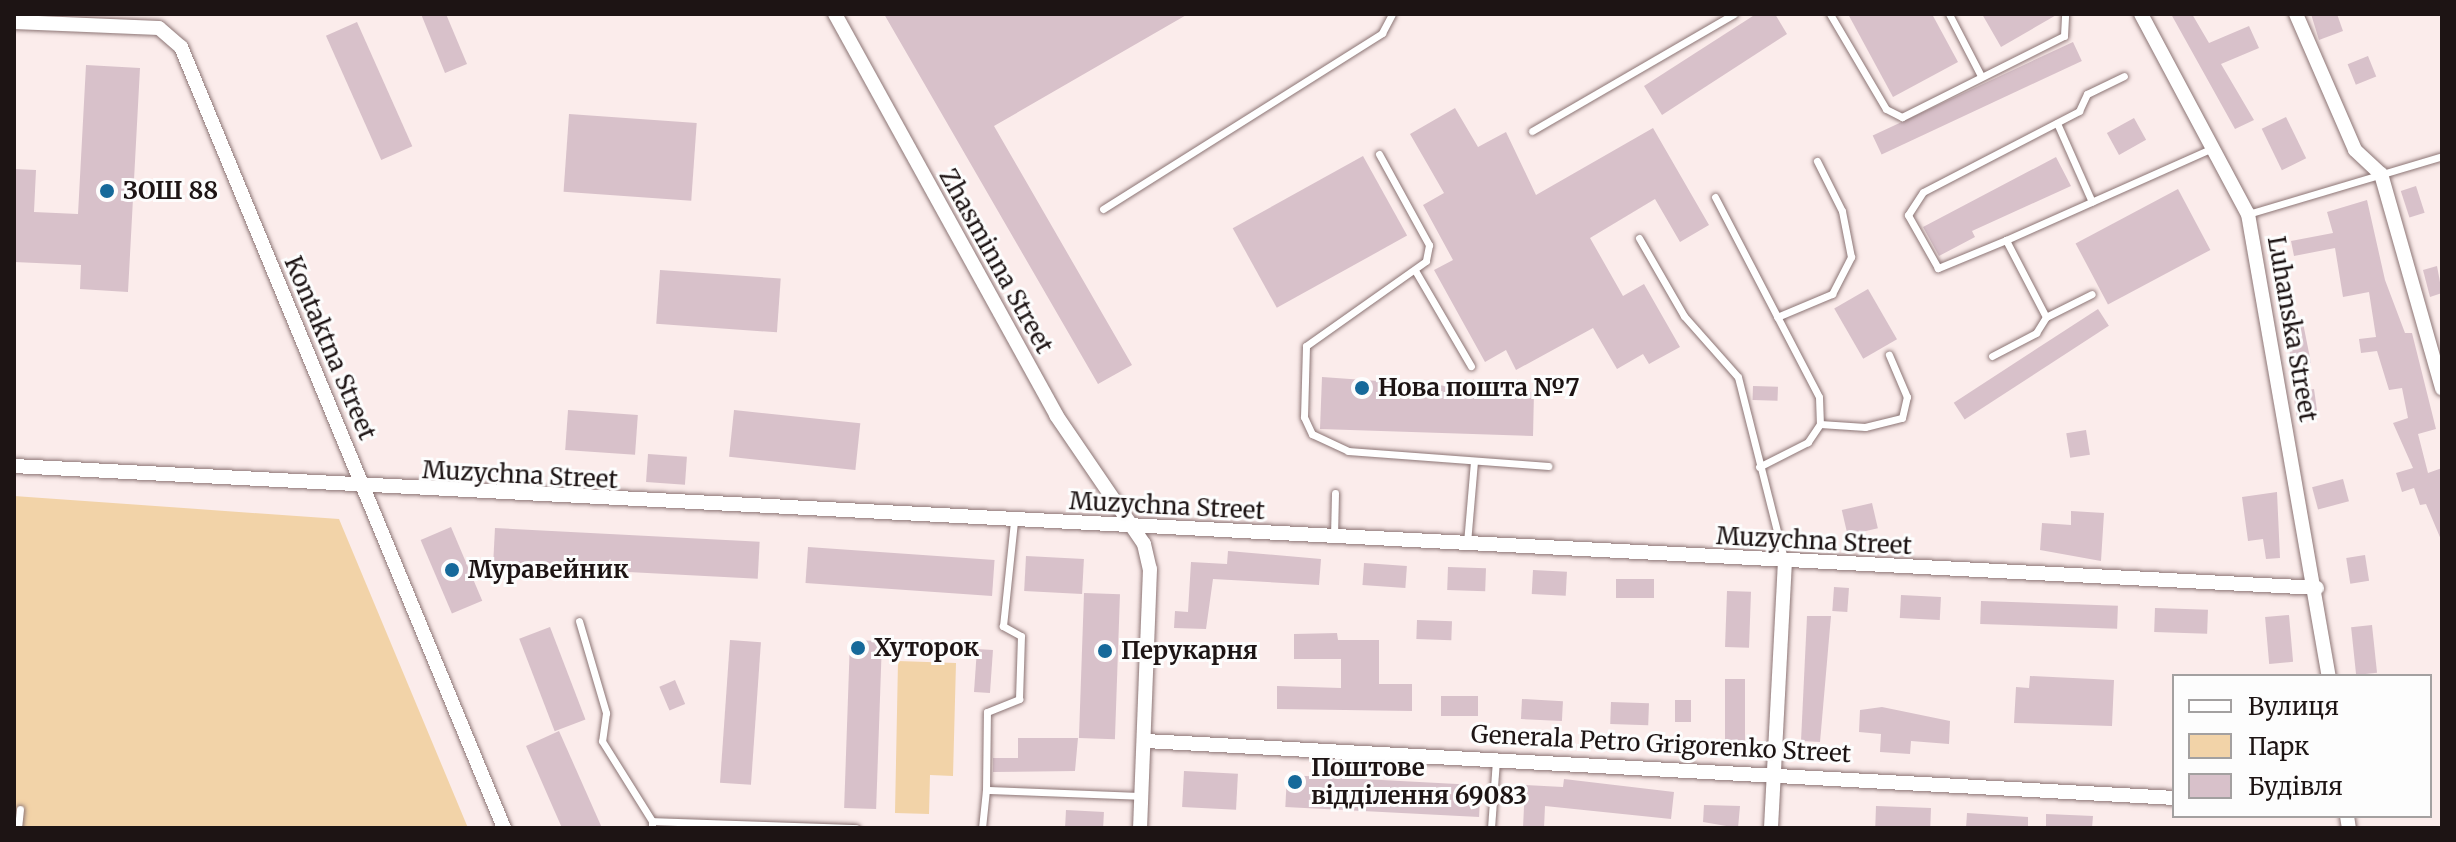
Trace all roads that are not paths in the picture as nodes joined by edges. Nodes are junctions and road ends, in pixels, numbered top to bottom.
1 (835, 14) edge
2 (1392, 14) edge
3 (1734, 14) edge
4 (1830, 14) edge
5 (1949, 14) edge
6 (2065, 14) edge
7 (2141, 14) edge
8 (2296, 14) edge
9 (14, 22) edge
10 (1981, 76) junction
11 (2124, 76) dead end
12 (2057, 123) junction
13 (1532, 131) dead end
14 (2213, 148) junction
15 (1379, 154) dead end
16 (2442, 156) edge
17 (1817, 161) dead end
18 (2381, 174) junction
19 (1715, 197) dead end
20 (2092, 202) junction
21 (1103, 209) dead end
22 (2248, 214) junction
23 (1639, 238) dead end
24 (2006, 240) junction
25 (1416, 272) junction
26 (2092, 294) dead end
27 (1777, 317) junction
28 (2046, 317) junction
29 (1889, 355) dead end
30 (1992, 356) dead end
31 (1471, 366) dead end
32 (2442, 388) edge
33 (1820, 424) junction
34 (1474, 461) junction
35 (14, 466) edge
36 (1548, 466) dead end
37 (1759, 467) junction
38 (364, 489) junction
39 (1335, 493) dead end
40 (1014, 522) junction
41 (1130, 522) junction
42 (1334, 539) junction
43 (1466, 546) junction
44 (1785, 561) junction
45 (2317, 588) junction
46 (579, 621) dead end
47 (2329, 674) edge
48 (1146, 741) junction
49 (1496, 758) junction
50 (1774, 770) junction
51 (986, 790) junction
52 (1142, 796) junction
53 (2172, 798) edge
54 (20, 809) dead end
55 (652, 825) edge
56 (18, 828) edge
57 (504, 828) edge
58 (856, 828) edge
59 (982, 828) edge
60 (1140, 828) edge
61 (1491, 828) edge
62 (1771, 828) edge

1 - 41 street, Zhasminna Street
2 - 21 lane
3 - 13 lane
4 - 10 lane
5 - 10 lane
6 - 10 lane
7 - 14 street, Luhanska Street
8 - 18 street
9 - 38 street, Kontaktna Street
11 - 12 lane
12 - 20 lane
12 - 24 lane
14 - 20 lane
14 - 22 street, Luhanska Street
15 - 25 lane
16 - 18 lane
17 - 27 lane
18 - 22 lane
18 - 32 street
19 - 27 lane
20 - 24 lane
22 - 45 street, Luhanska Street
23 - 37 lane
24 - 28 lane
25 - 31 lane
25 - 34 lane
26 - 28 lane
27 - 33 lane
28 - 30 lane
29 - 33 lane
33 - 37 lane
34 - 36 lane
34 - 43 lane
35 - 38 street, Muzychna Street
37 - 44 lane
38 - 40 street, Muzychna Street
38 - 57 street, Kontaktna Street
39 - 42 lane
40 - 41 street, Muzychna Street
40 - 51 lane
41 - 42 street, Muzychna Street
41 - 48 street, Zhasminna Street
42 - 43 street, Muzychna Street
43 - 44 street, Muzychna Street
44 - 45 street, Muzychna Street
44 - 50 street
45 - 47 street, Luhanska Street
46 - 55 lane
48 - 49 street, Generala Petro Grigorenko Street
48 - 52 street, Zhasminna Street
49 - 50 street, Generala Petro Grigorenko Street
49 - 61 lane
50 - 53 street, Generala Petro Grigorenko Street
50 - 62 street
51 - 52 lane
51 - 59 lane
52 - 60 street, Zhasminna Street
54 - 56 lane
55 - 58 lane

